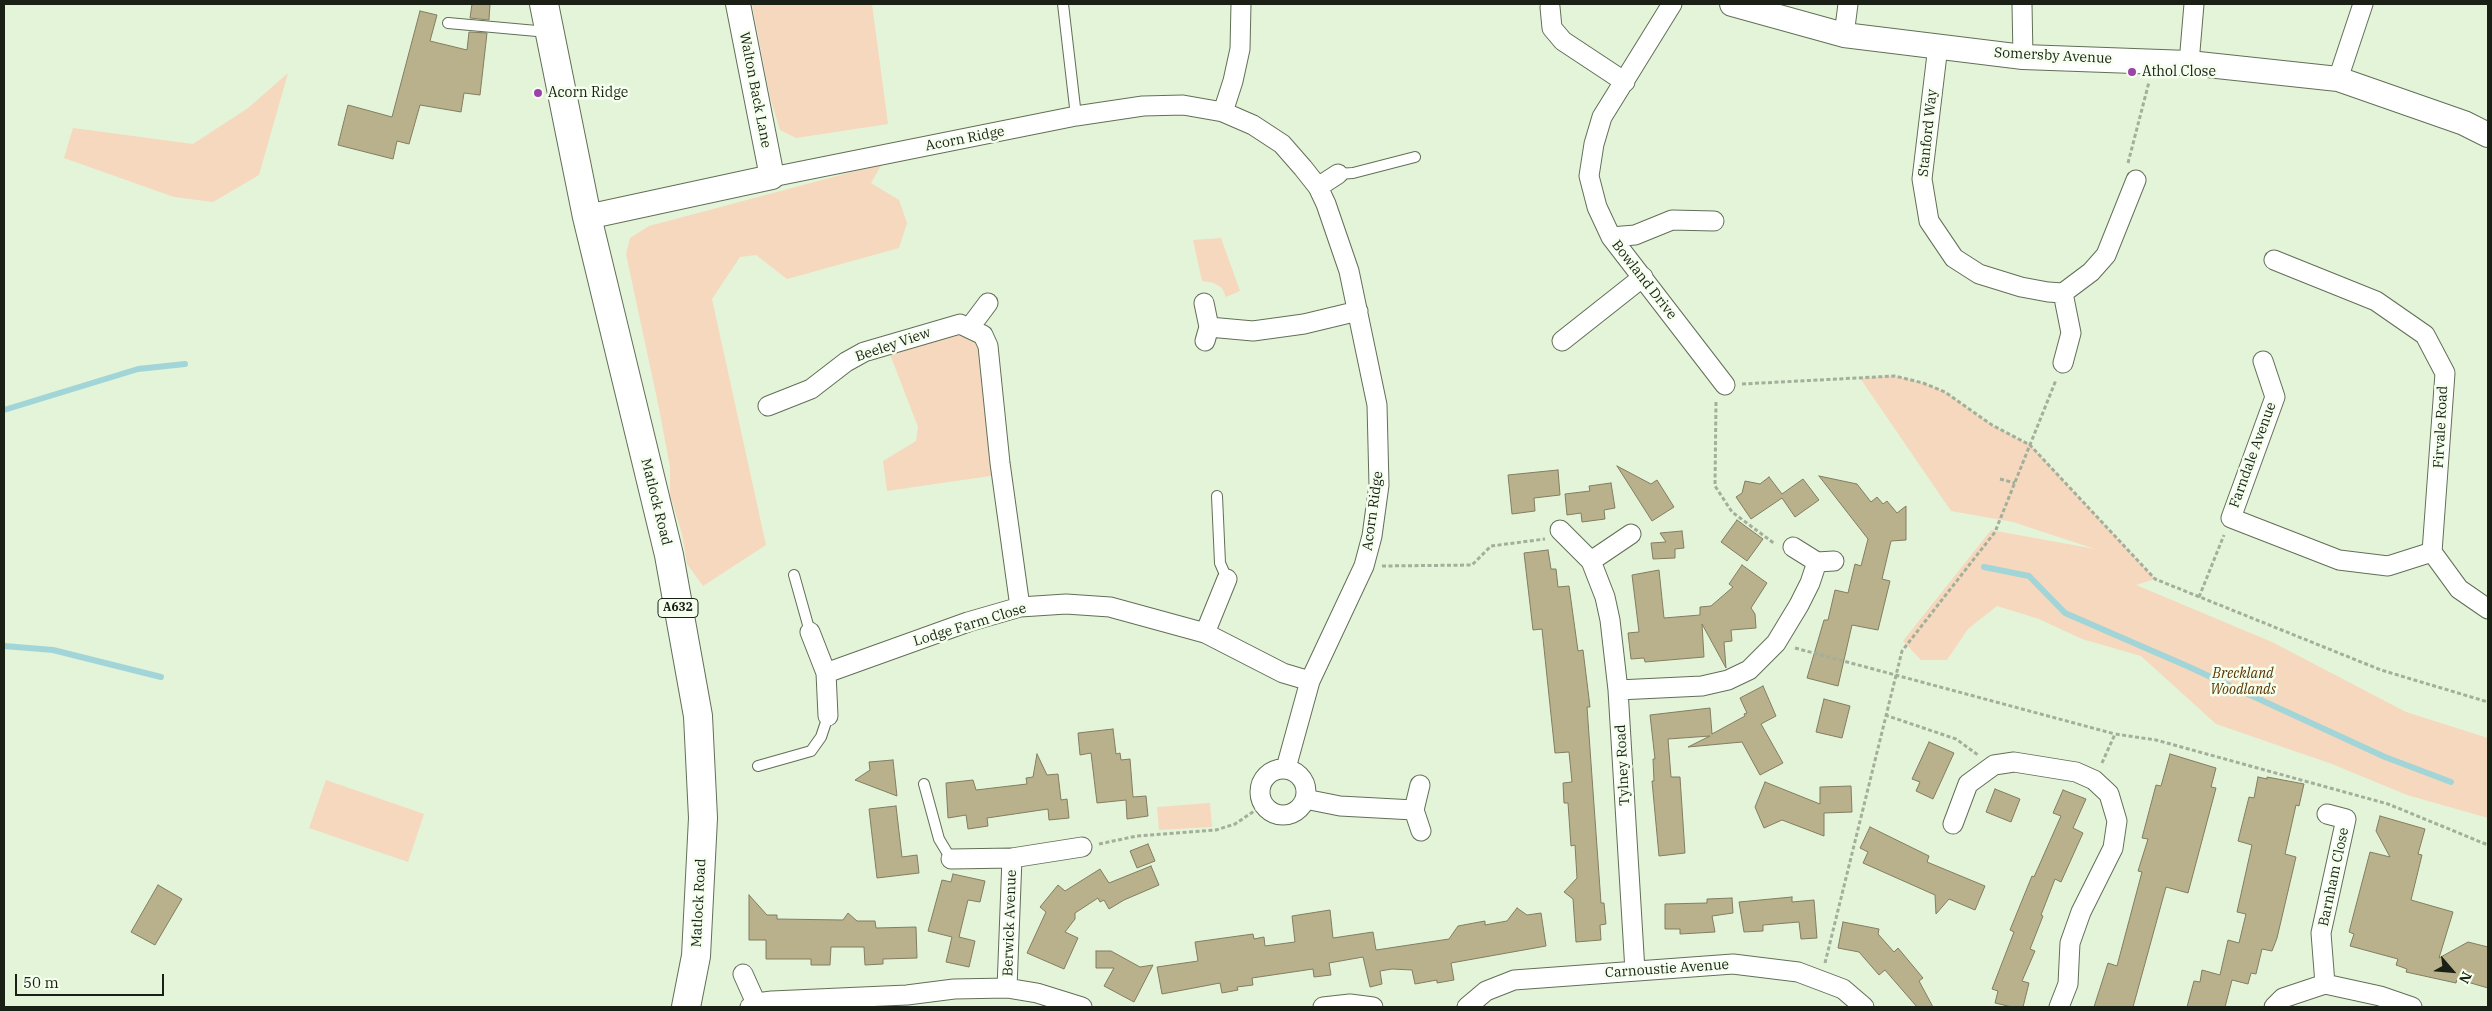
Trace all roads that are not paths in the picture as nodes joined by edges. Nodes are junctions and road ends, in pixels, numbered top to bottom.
1 (544, 4) edge
2 (738, 4) edge
3 (1063, 4) edge
4 (1241, 4) edge
5 (1672, 4) edge
6 (1732, 4) edge
7 (1848, 4) edge
8 (2022, 4) edge
9 (2194, 4) edge
10 (2363, 4) edge
11 (1550, 8) dead end
12 (448, 22) dead end
13 (550, 32) junction
14 (1844, 35) junction
15 (1938, 46) junction
16 (2022, 57) junction
17 (2188, 63) junction
18 (2338, 79) junction
19 (1625, 82) junction
20 (1223, 112) junction
21 (1076, 116) junction
22 (2488, 135) edge
23 (1415, 157) dead end
24 (1338, 174) joint
25 (772, 177) junction
26 (2136, 180) road end
27 (1318, 187) junction
28 (587, 217) junction
29 (1714, 221) dead end
30 (1611, 237) junction
31 (2274, 260) dead end
32 (1643, 277) junction
33 (2063, 293) junction
34 (988, 303) dead end
35 (1204, 303) dead end
36 (1358, 311) junction
37 (970, 327) junction
38 (1562, 340) dead end
39 (2263, 361) dead end
40 (2063, 363) road end
41 (1725, 385) road end
42 (768, 406) dead end
43 (1217, 496) dead end
44 (1560, 530) road end
45 (1631, 534) dead end
46 (1793, 547) road end
47 (2432, 552) junction
48 (1592, 561) junction
49 (794, 575) dead end
50 (1227, 579) joint
51 (1020, 607) junction
52 (2488, 610) edge
53 (810, 632) joint
54 (1206, 633) junction
55 (826, 673) junction
56 (1310, 681) junction
57 (1618, 690) junction
58 (828, 716) joint
59 (758, 766) dead end
60 (1286, 768) junction
61 (924, 784) dead end
62 (1420, 785) dead end
63 (1305, 799) junction
64 (1414, 810) junction
65 (2326, 814) dead end
66 (1953, 824) dead end
67 (1421, 831) dead end
68 (1082, 848) road end
69 (1012, 858) junction
70 (951, 859) joint
71 (1635, 971) junction
72 (743, 974) dead end
73 (2325, 984) junction
74 (1007, 988) junction
75 (908, 1001) edge
76 (753, 1005) edge
77 (686, 1007) edge
78 (1082, 1007) edge
79 (1322, 1007) edge
80 (1373, 1007) edge
81 (1467, 1007) edge
82 (1864, 1007) edge
83 (2059, 1007) edge
84 (2274, 1007) edge
85 (2412, 1007) edge

1 - 13 main road, Matlock Road / A632
2 - 25 street, Walton Back Lane
3 - 21 lane
4 - 20 street
5 - 19 street, Bowland Drive
6 - 14 street, Somersby Avenue
7 - 14 street
8 - 16 street
9 - 17 street
10 - 18 street
11 - 19 street
12 - 13 lane
13 - 28 main road, Matlock Road / A632
14 - 15 street, Somersby Avenue
15 - 16 street, Somersby Avenue
15 - 33 street, Stanford Way
16 - 17 street, Somersby Avenue
17 - 18 street, Somersby Avenue
18 - 22 street, Somersby Avenue
19 - 30 street, Bowland Drive
20 - 21 street, Acorn Ridge
20 - 27 street, Acorn Ridge
21 - 25 street, Acorn Ridge
23 - 24 lane
24 - 27 street
25 - 28 street, Acorn Ridge
26 - 33 street
27 - 36 street, Acorn Ridge
28 - 77 main road, Matlock Road / A632
29 - 30 street
30 - 32 street, Bowland Drive
31 - 47 street, Firvale Road
32 - 38 street
32 - 41 street, Bowland Drive
33 - 40 street
34 - 37 street
35 - 36 street
36 - 56 street, Acorn Ridge
37 - 42 street, Beeley View
37 - 51 street
39 - 47 street, Farndale Avenue
43 - 50 lane
44 - 48 street, Tylney Road
45 - 48 street
46 - 57 street
47 - 52 street
48 - 57 street, Tylney Road
49 - 53 lane
50 - 54 street
51 - 54 street, Lodge Farm Close
51 - 55 street, Lodge Farm Close
53 - 55 street
54 - 56 street, Lodge Farm Close
55 - 58 street
56 - 60 street, Acorn Ridge
57 - 71 street, Tylney Road
58 - 59 lane
60 - 63 street
60 - 63 street
61 - 70 lane
62 - 64 street
63 - 64 street
64 - 67 street
65 - 73 street, Barnham Close
66 - 83 street
68 - 69 street, Berwick Avenue
69 - 70 street, Berwick Avenue
69 - 74 street, Berwick Avenue
71 - 81 street, Carnoustie Avenue
71 - 82 street, Carnoustie Avenue
72 - 76 street
73 - 84 street
73 - 85 street
74 - 75 street
74 - 78 street
75 - 76 street
79 - 80 street

